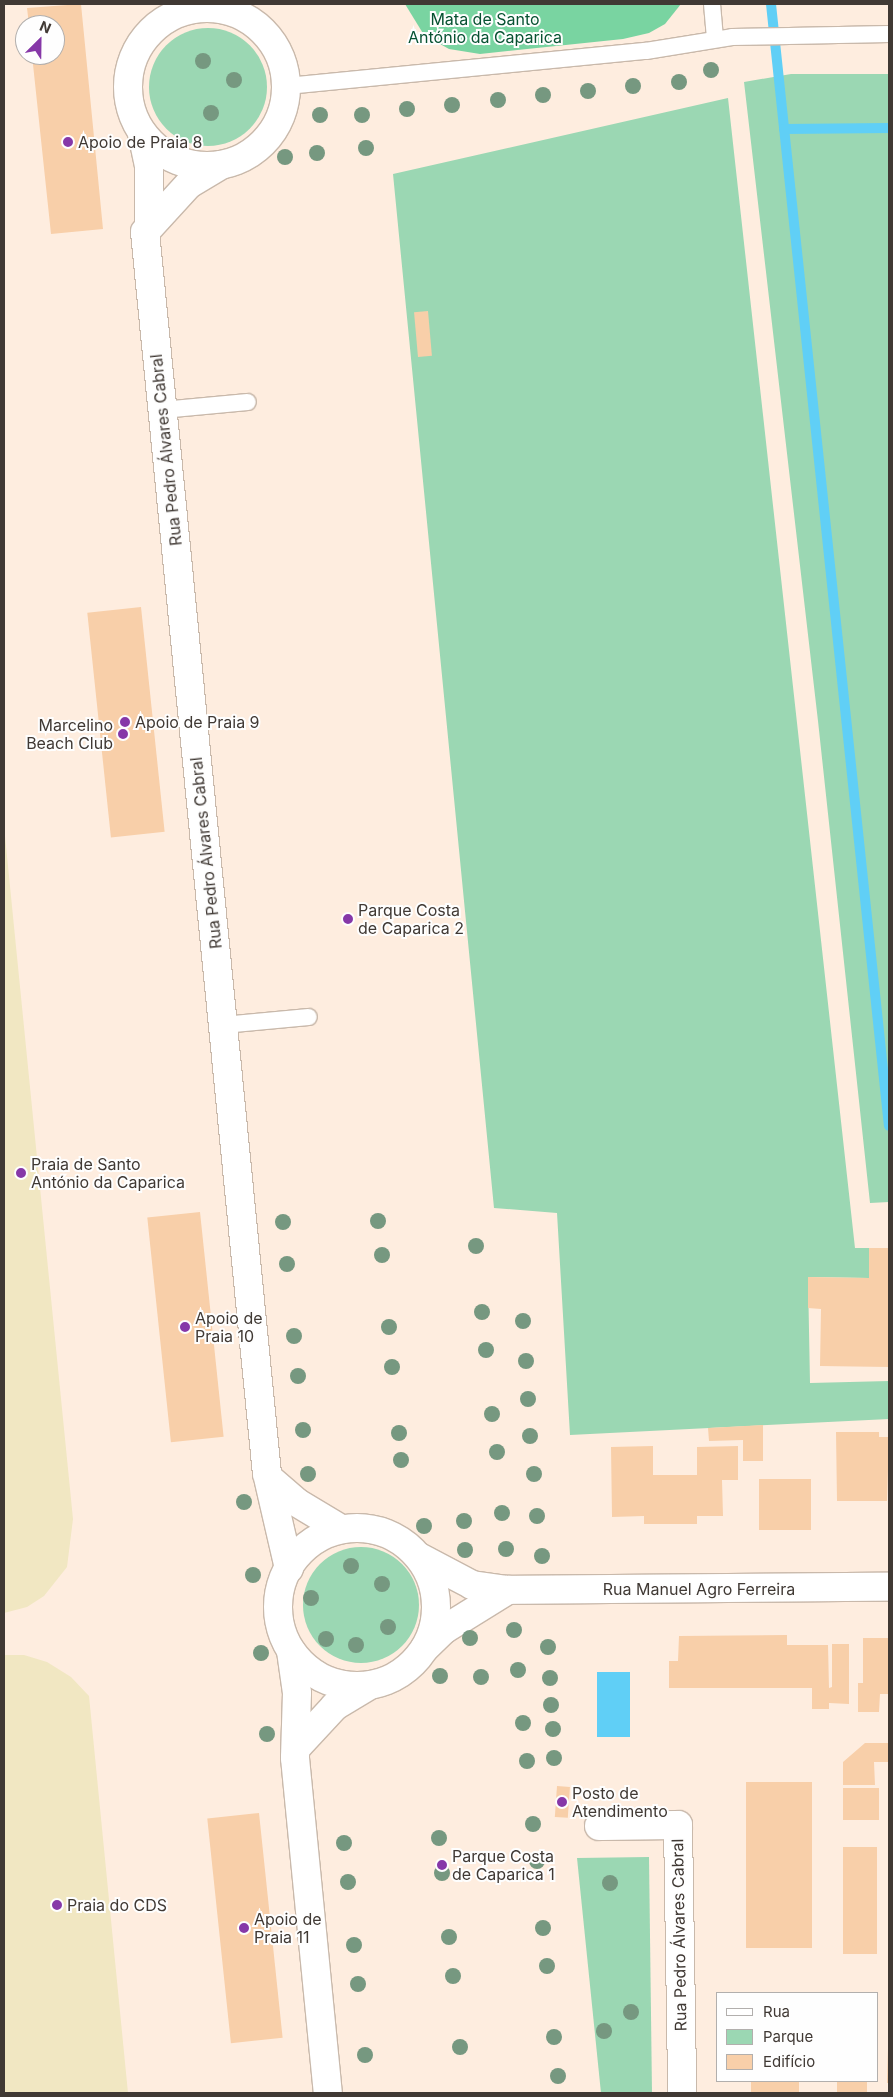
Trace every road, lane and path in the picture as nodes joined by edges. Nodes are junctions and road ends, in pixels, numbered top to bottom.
1 (712, 4) edge
2 (889, 34) edge
3 (724, 38) junction
4 (287, 86) junction
5 (142, 133) junction
6 (221, 164) junction
7 (149, 225) junction
8 (248, 402) dead end
9 (162, 410) junction
10 (309, 1017) dead end
11 (223, 1025) junction
12 (271, 1480) junction
13 (341, 1529) junction
14 (419, 1557) junction
15 (289, 1568) junction
16 (889, 1587) edge
17 (508, 1590) junction
18 (424, 1650) junction
19 (291, 1651) junction
20 (367, 1687) junction
21 (297, 1748) junction
22 (599, 1826) dead end
23 (328, 2093) edge
24 (682, 2093) edge

1 - 3 lane
2 - 3 lane
3 - 4 lane
4 - 5 street
4 - 6 street
5 - 6 street
5 - 7 street, Rua Pedro Álvares Cabral
6 - 7 street
7 - 9 street, Rua Pedro Álvares Cabral
8 - 9 lane
9 - 11 street, Rua Pedro Álvares Cabral
10 - 11 lane
11 - 12 street, Rua Pedro Álvares Cabral
12 - 13 street
12 - 15 street, Rua Pedro Álvares Cabral
13 - 14 street
13 - 15 street
14 - 17 street, Rua Manuel Agro Ferreira
14 - 18 street
15 - 19 street
16 - 17 street, Rua Manuel Agro Ferreira
17 - 18 street
18 - 20 street
19 - 20 street
19 - 21 street
20 - 21 street
21 - 23 street
22 - 24 street, Rua Pedro Álvares Cabral

